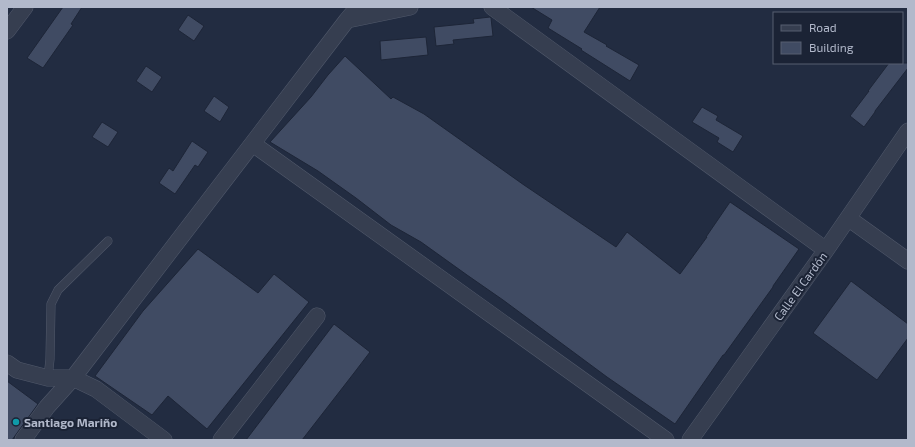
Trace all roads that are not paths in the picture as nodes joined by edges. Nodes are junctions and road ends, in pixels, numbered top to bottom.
1 (25, 7) edge
2 (358, 7) edge
3 (410, 7) edge
4 (492, 7) edge
5 (347, 20) junction
6 (7, 31) edge
7 (908, 131) edge
8 (253, 144) junction
9 (848, 218) junction
10 (108, 241) dead end
11 (826, 250) junction
12 (908, 261) edge
13 (318, 316) dead end
14 (7, 363) edge
15 (48, 378) junction
16 (73, 378) junction
17 (22, 440) edge
18 (164, 440) edge
19 (221, 440) edge
20 (666, 440) edge
21 (690, 440) edge

1 - 6 street
2 - 5 street
3 - 5 street
4 - 11 street
5 - 8 street
7 - 9 street, Calle El Cardón
8 - 16 street
8 - 20 street
9 - 11 street, Calle El Cardón
9 - 12 street
10 - 15 lane
11 - 21 street, Calle El Cardón
13 - 19 street
14 - 15 street
15 - 16 street
16 - 17 street
16 - 18 street

